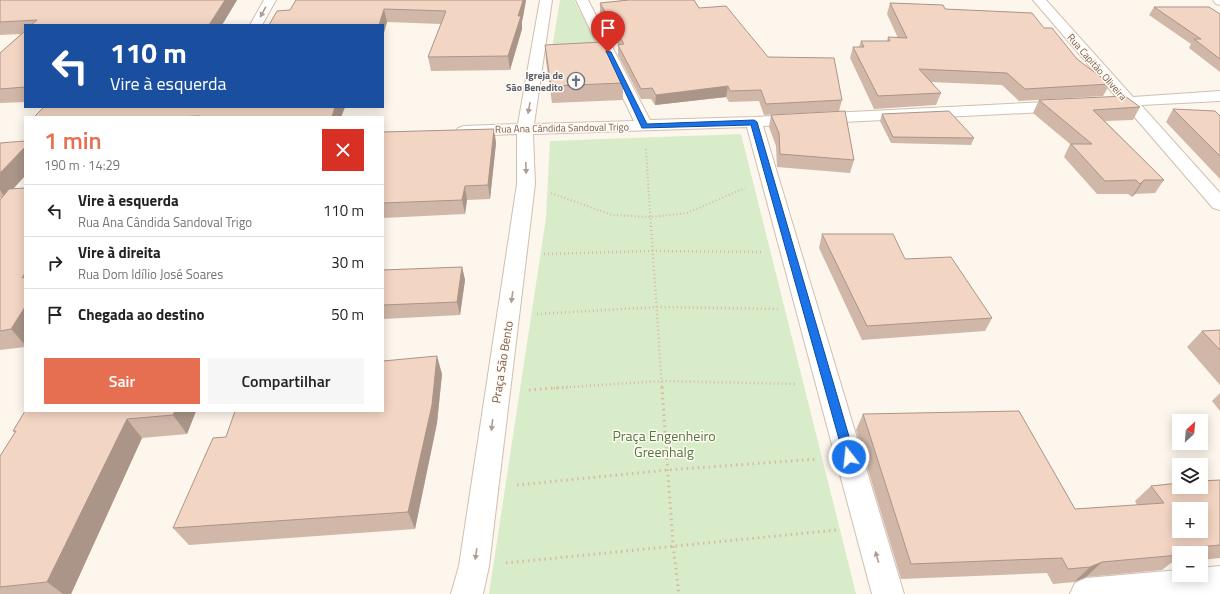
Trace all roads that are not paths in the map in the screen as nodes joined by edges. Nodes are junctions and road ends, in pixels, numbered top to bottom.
1 (270, 0) edge
2 (546, 0) edge
3 (582, 0) edge
4 (1039, 0) edge
5 (257, 24) edge
6 (608, 52) junction
7 (593, 53) edge
8 (554, 55) edge
9 (538, 56) junction
10 (1220, 96) edge
11 (1128, 102) junction
12 (754, 122) junction
13 (645, 126) junction
14 (525, 129) junction
15 (446, 132) edge
16 (1220, 204) edge
17 (1220, 582) edge
18 (467, 594) edge
19 (888, 594) edge
20 (1086, 594) edge

1 -> 5 street
2 - 9 street, Praça São Bento
3 - 6 street
4 - 11 street, Rua Capitão Oliveira
6 - 7 street
6 - 13 street
8 - 9 street
9 -> 14 street, Praça São Bento
10 - 11 street, Rua Ana Cândida Sandoval Trigo
11 - 12 street, Rua Ana Cândida Sandoval Trigo
11 - 16 street, Rua Capitão Oliveira
12 - 13 street, Rua Ana Cândida Sandoval Trigo
19 -> 12 street
13 - 14 street, Rua Ana Cândida Sandoval Trigo
14 - 15 street, Rua Ana Cândida Sandoval Trigo
14 -> 18 street, Praça São Bento
17 - 20 street

